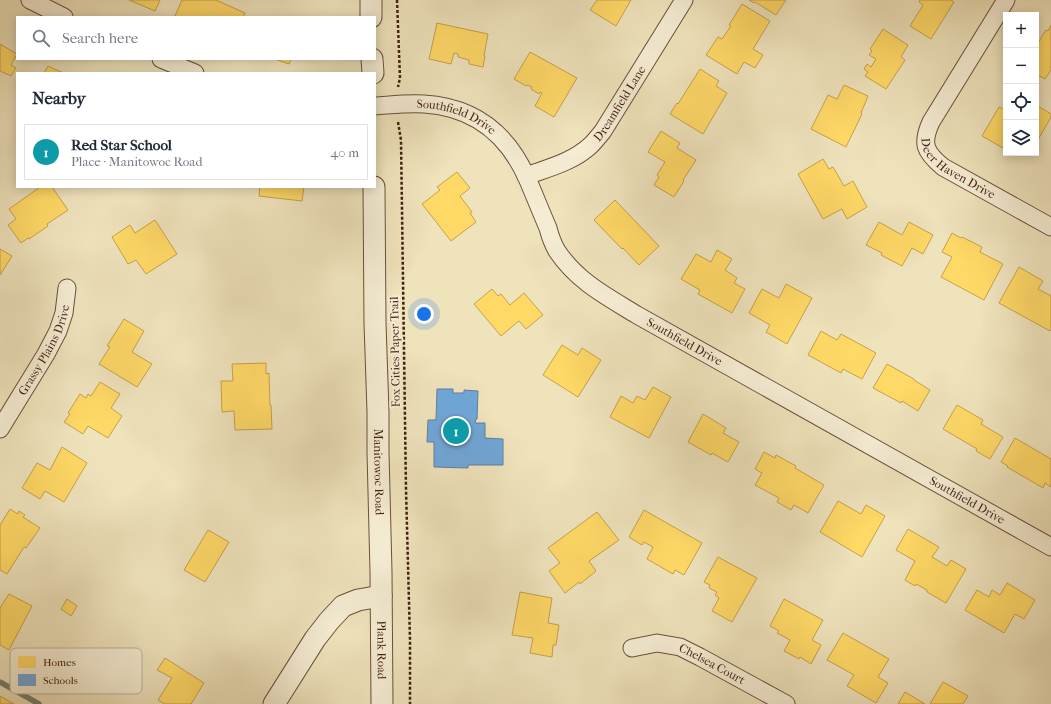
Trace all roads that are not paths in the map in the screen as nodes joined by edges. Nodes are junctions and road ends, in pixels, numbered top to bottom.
1 (30, 0) edge
2 (371, 0) edge
3 (684, 0) edge
4 (1006, 0) edge
5 (62, 16) edge
6 (371, 16) edge
7 (163, 60) edge
8 (372, 60) edge
9 (193, 72) edge
10 (373, 72) edge
11 (376, 106) edge
12 (526, 176) junction
13 (374, 188) edge
14 (1051, 227) edge
15 (68, 288) dead end
16 (0, 429) edge
17 (1051, 547) edge
18 (381, 596) junction
19 (632, 648) dead end
20 (274, 704) edge
21 (382, 704) edge
22 (786, 704) edge

1 - 5 street
2 - 6 street
3 - 12 street, Dreamfield Lane
4 - 14 street, Deer Haven Drive
7 - 9 street
8 - 10 street
11 - 12 street, Southfield Drive
12 - 17 street, Southfield Drive
13 - 18 street, Manitowoc Road
15 - 16 street, Grassy Plains Drive
18 - 20 street
18 - 21 street, Plank Road
19 - 22 street, Chelsea Court

